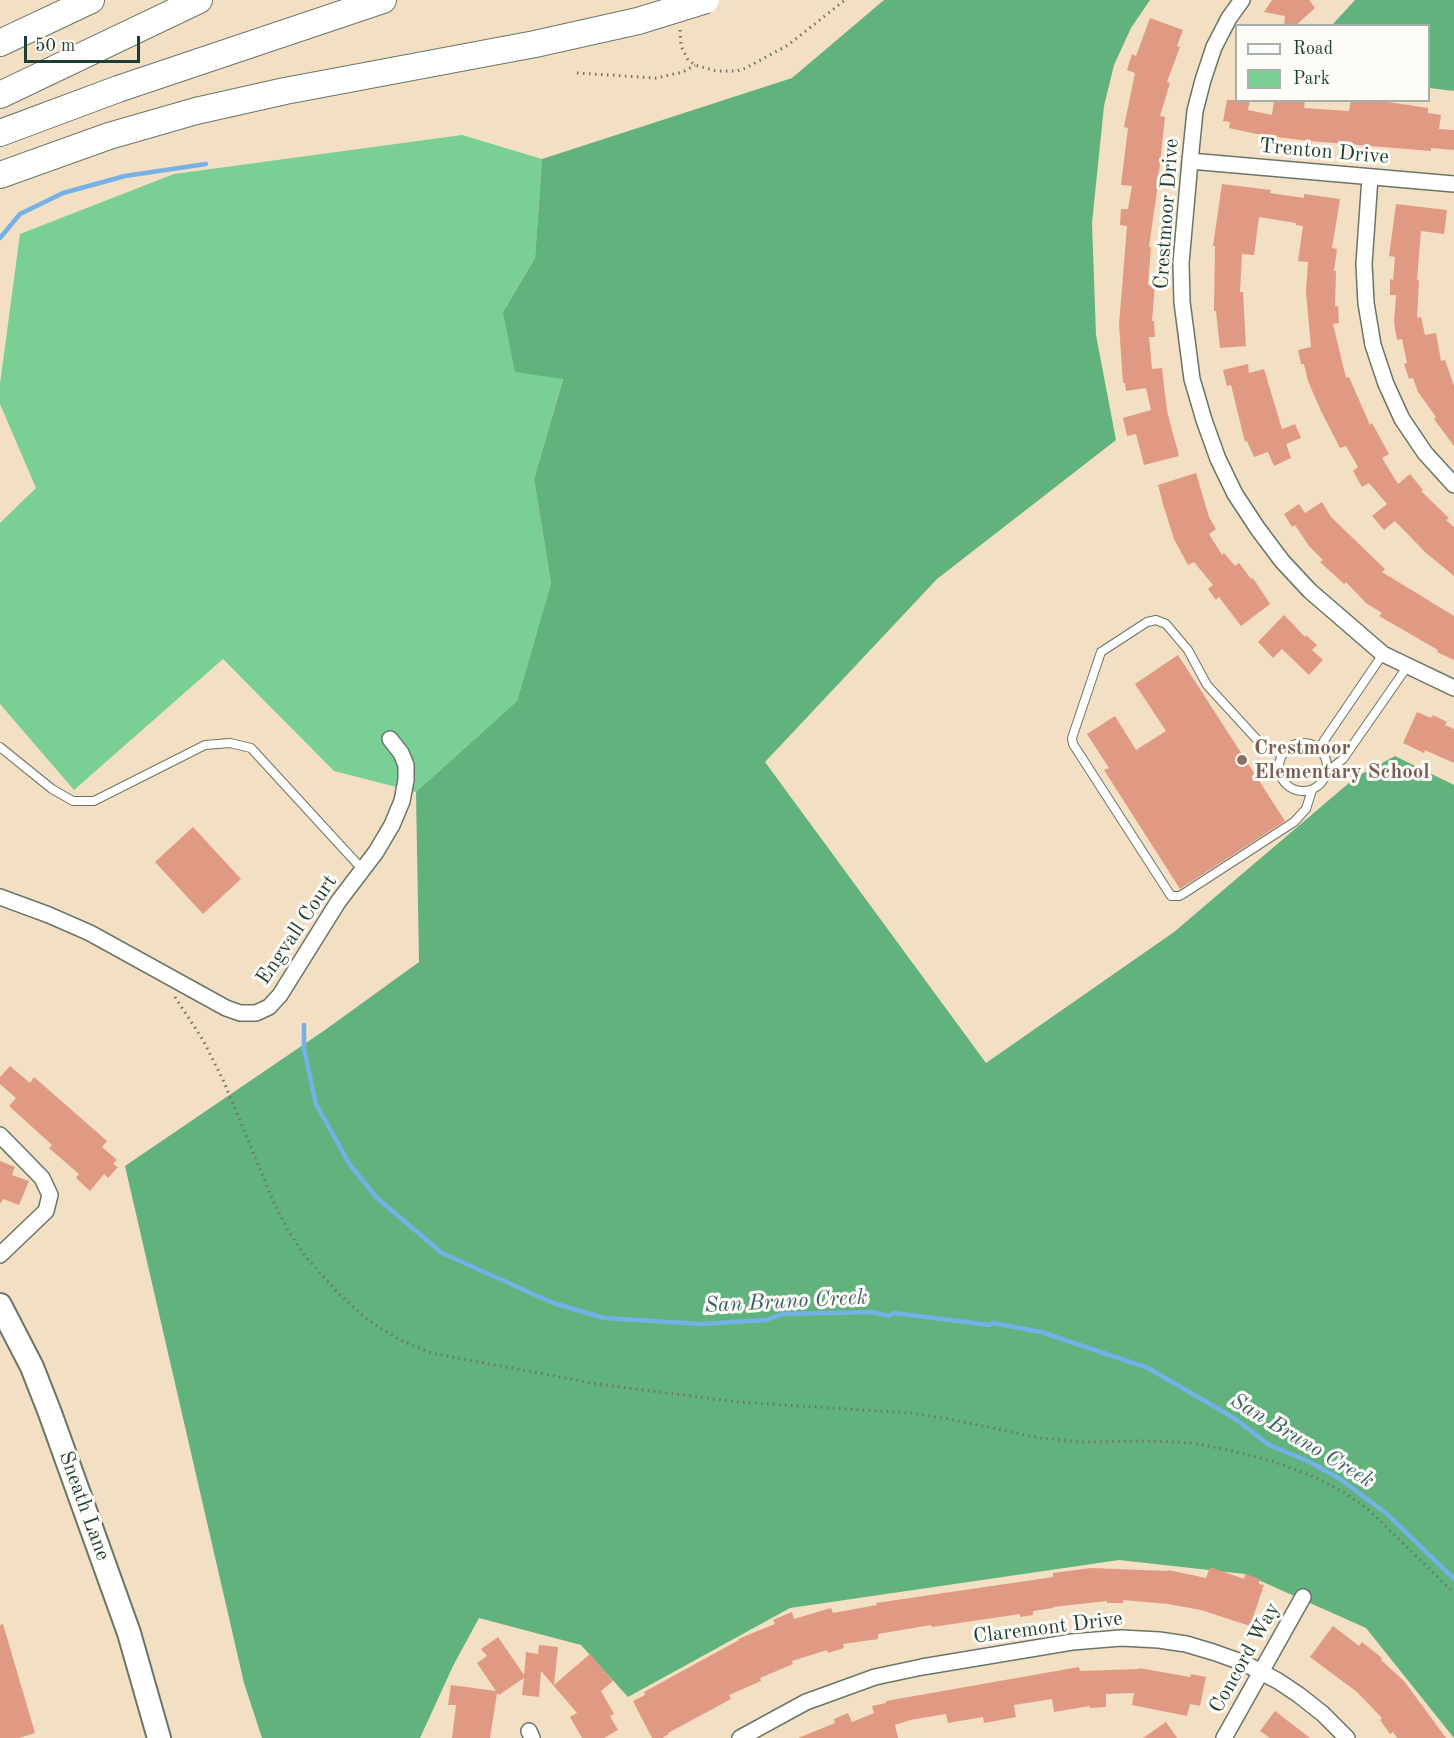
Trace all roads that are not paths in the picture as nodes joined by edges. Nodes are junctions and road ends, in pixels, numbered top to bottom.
1 (91, 0) edge
2 (199, 0) edge
3 (383, 0) edge
4 (706, 0) edge
5 (1242, 0) edge
6 (0, 43) edge
7 (390, 71) junction
8 (0, 94) edge
9 (0, 133) edge
10 (1190, 161) junction
11 (0, 175) edge
12 (1370, 177) junction
13 (1454, 184) edge
14 (0, 189) edge
15 (1454, 485) edge
16 (1383, 654) junction
17 (1407, 667) junction
18 (1454, 688) edge
19 (390, 739) dead end
20 (0, 747) edge
21 (1320, 748) junction
22 (1283, 753) junction
23 (1328, 771) junction
24 (1312, 790) junction
25 (363, 870) junction
26 (0, 897) edge
27 (0, 1136) edge
28 (0, 1255) edge
29 (0, 1305) edge
30 (1303, 1598) dead end
31 (1262, 1672) junction
32 (151, 1714) junction
33 (152, 1738) edge
34 (159, 1738) edge
35 (740, 1738) edge
36 (1224, 1738) edge
37 (1347, 1738) edge

1 - 6 highway
2 - 8 highway
3 - 9 highway
4 - 7 highway, bridge
5 - 10 street, Crestmoor Drive
7 - 11 highway
7 - 14 highway
10 - 12 street, Trenton Drive
10 - 16 street, Crestmoor Drive
12 - 13 street, Trenton Drive
12 - 15 street
16 - 17 street, Crestmoor Drive
16 - 21 lane
17 - 18 street, Crestmoor Drive
17 - 23 lane
19 - 25 street, Engvall Court
20 - 25 lane
21 - 22 lane
21 - 23 lane
22 - 24 lane
22 - 24 lane
23 - 24 lane
25 - 26 street, Engvall Court
27 - 28 street
29 - 32 main road, Sneath Lane
30 - 31 street, Concord Way
31 - 35 street, Claremont Drive
31 - 36 street, Concord Way
31 - 37 street, Claremont Drive
32 - 33 main road, Sneath Lane
32 - 34 main road, Sneath Lane

